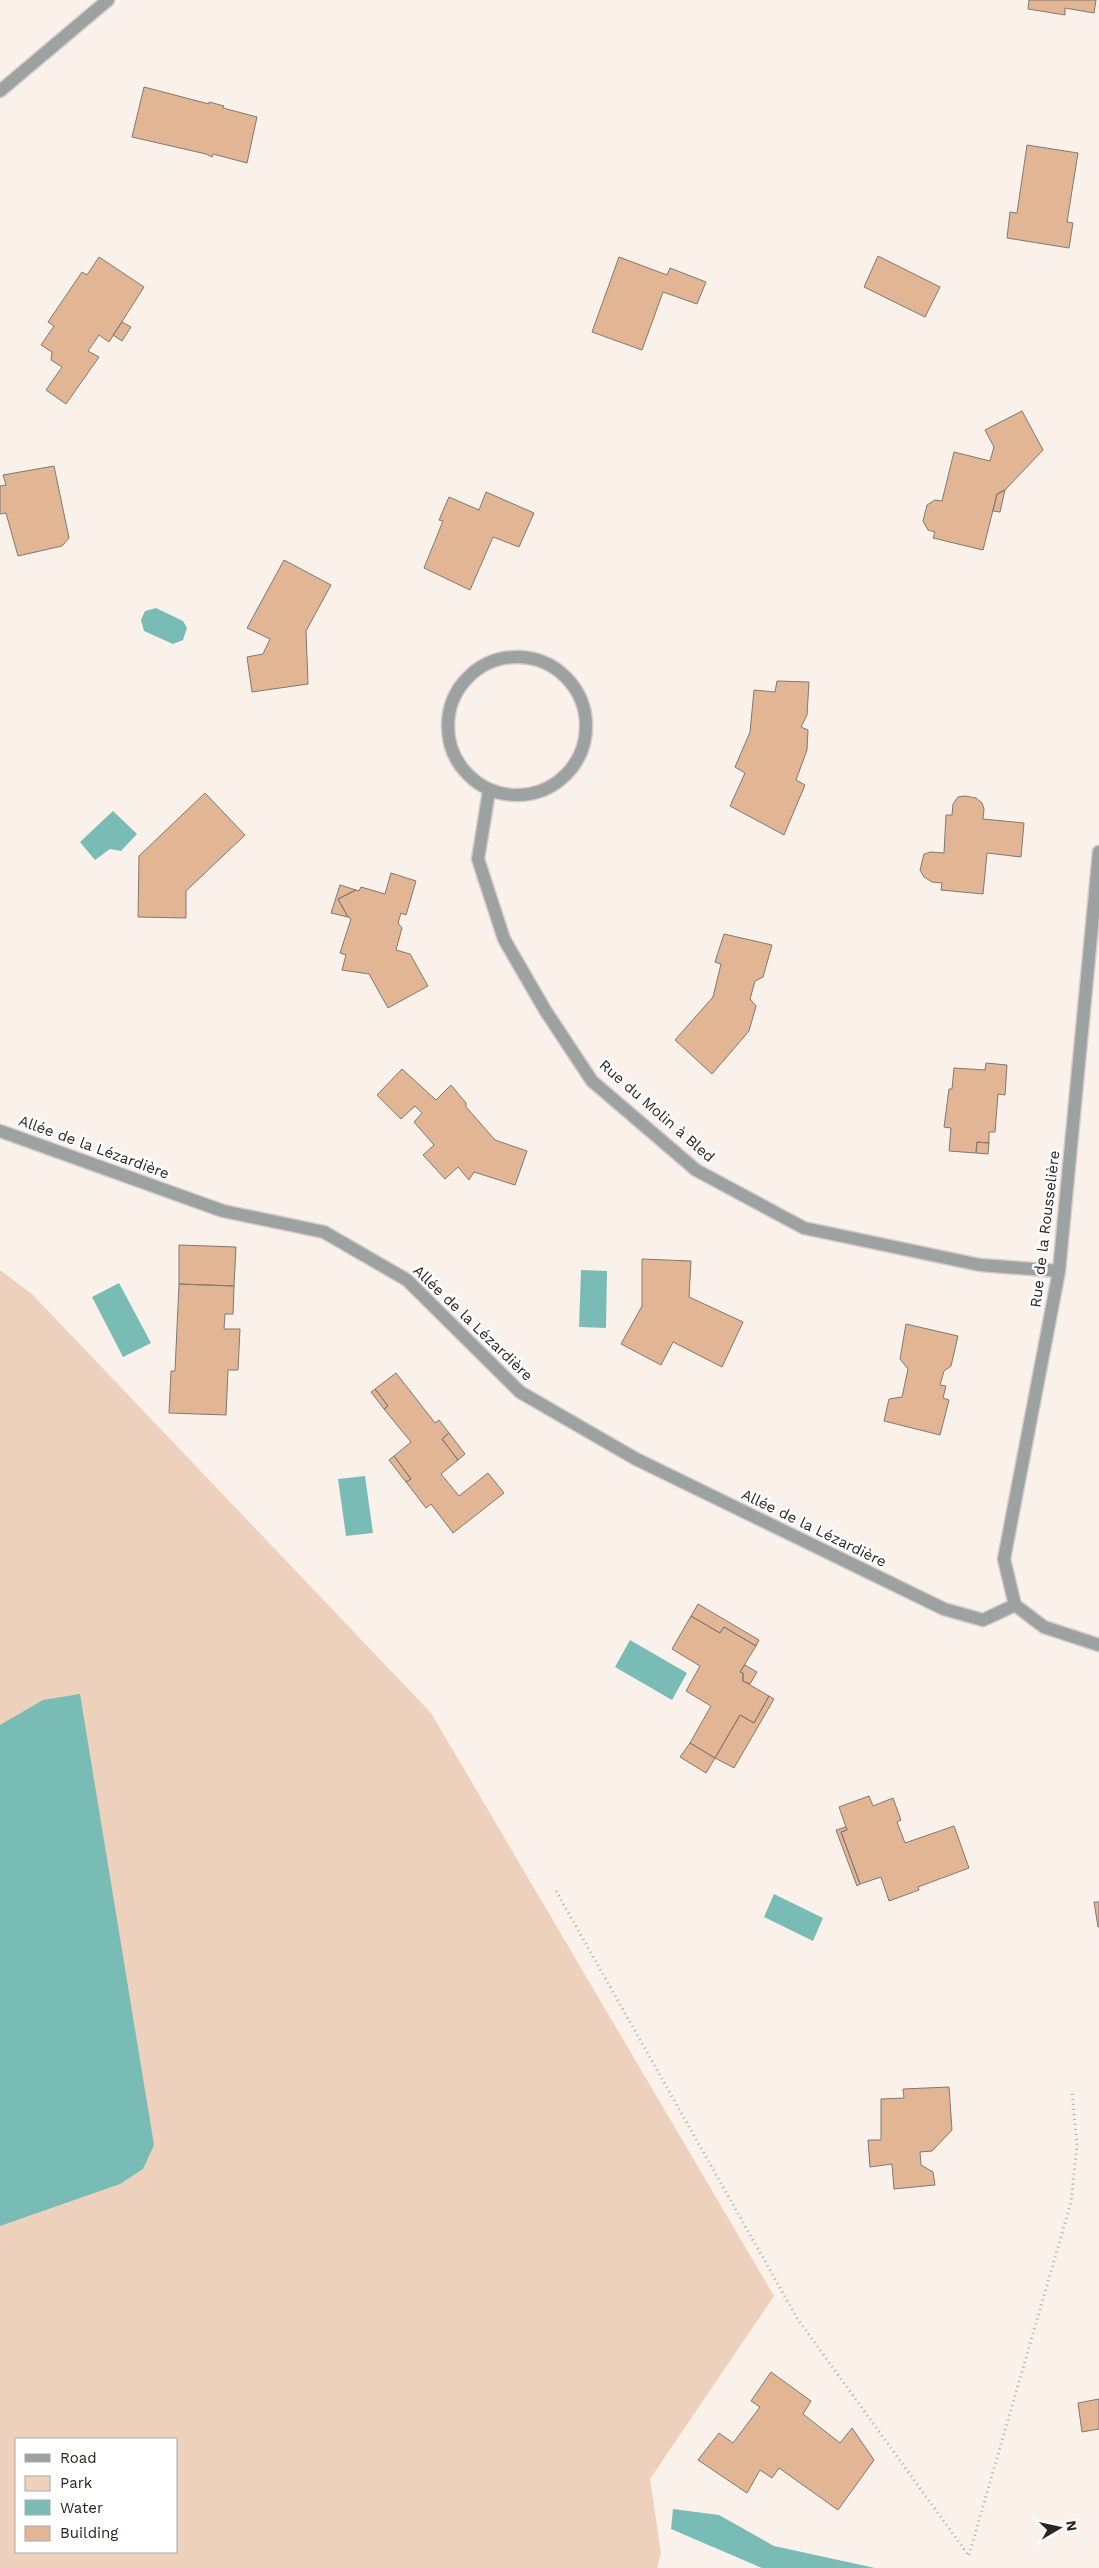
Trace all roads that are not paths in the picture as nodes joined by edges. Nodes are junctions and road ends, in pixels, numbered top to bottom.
1 (108, 0) edge
2 (0, 91) edge
3 (489, 791) junction
4 (1099, 852) edge
5 (0, 1131) edge
6 (1059, 1272) junction
7 (1015, 1605) junction
8 (1099, 1645) edge

1 - 2 street
3 - 3 street
3 - 6 street, Rue du Molin à Bled
4 - 6 street, Rue de la Rousselière
5 - 7 street, Allée de la Lézardière
6 - 7 street, Rue de la Rousselière
7 - 8 street

